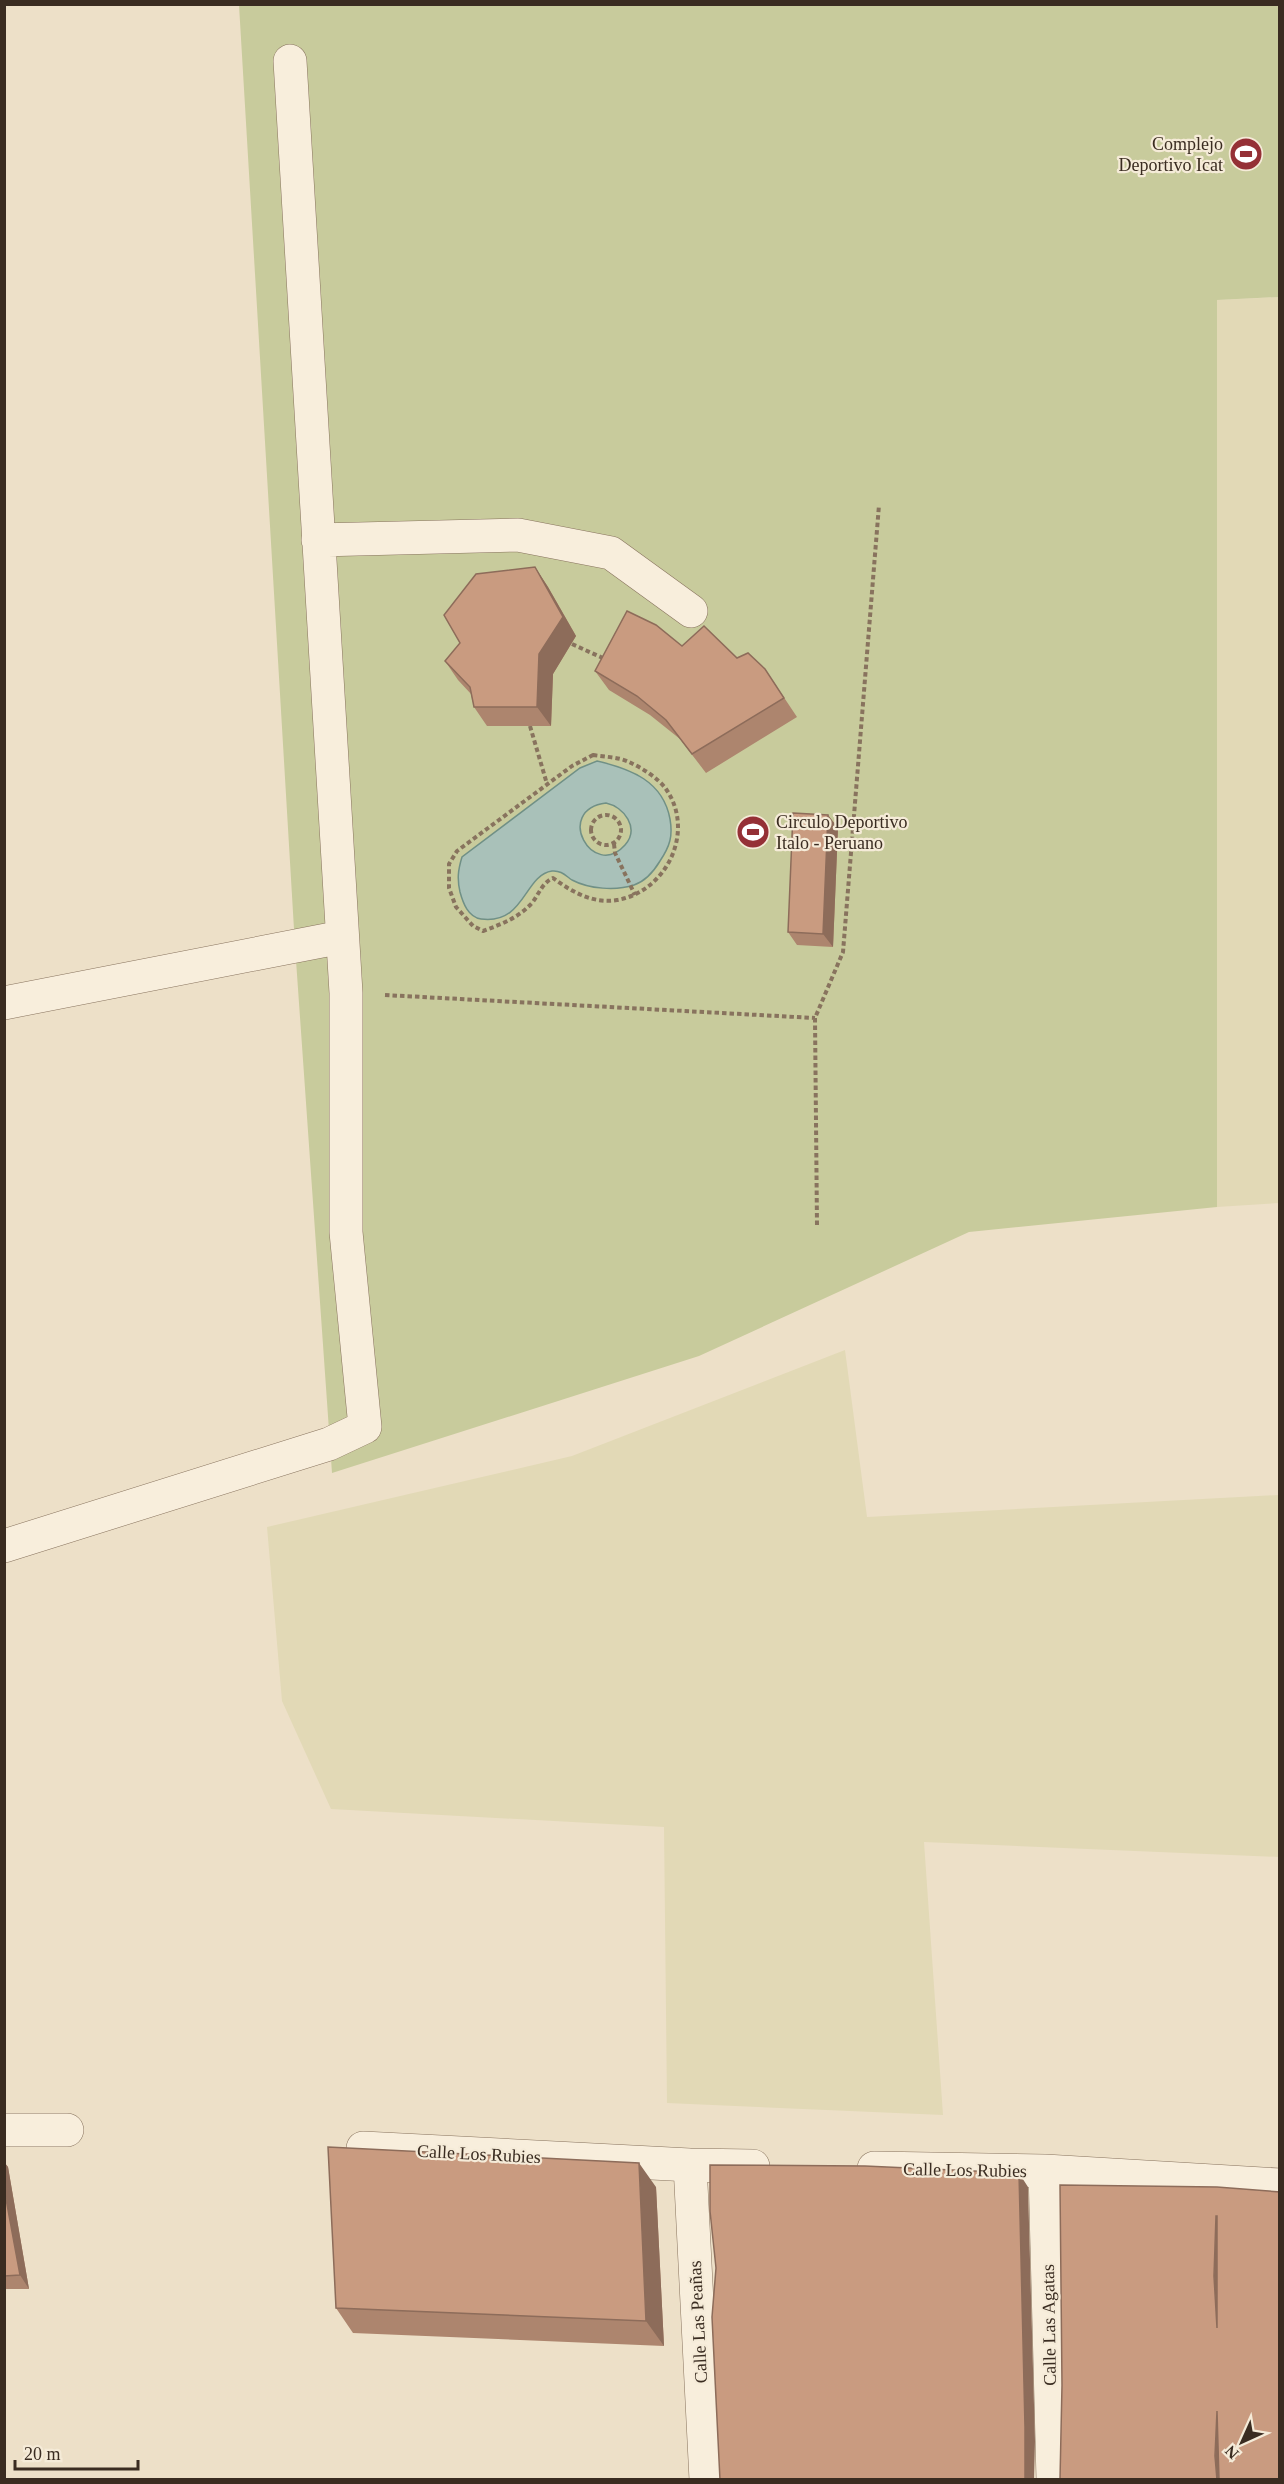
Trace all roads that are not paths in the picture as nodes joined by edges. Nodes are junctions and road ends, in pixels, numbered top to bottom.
1 (290, 61) dead end
2 (318, 540) junction
3 (691, 611) dead end
4 (342, 937) junction
5 (4, 1003) edge
6 (4, 1546) edge
7 (4, 2130) edge
8 (67, 2130) dead end
9 (363, 2148) edge
10 (690, 2165) junction
11 (784, 2167) edge
12 (844, 2168) edge
13 (1045, 2171) junction
14 (1280, 2185) edge
15 (706, 2480) edge
16 (1053, 2480) edge

1 - 2 street
2 - 3 street
2 - 4 street
4 - 5 street
4 - 6 street
7 - 8 street
9 - 10 street, Calle Los Rubies
10 - 11 street, Calle Los Rubies
10 - 15 street, Calle Las Peañas
12 - 13 street, Calle Los Rubies
13 - 14 street, Calle Los Rubies
13 - 16 street, Calle Las Agatas

